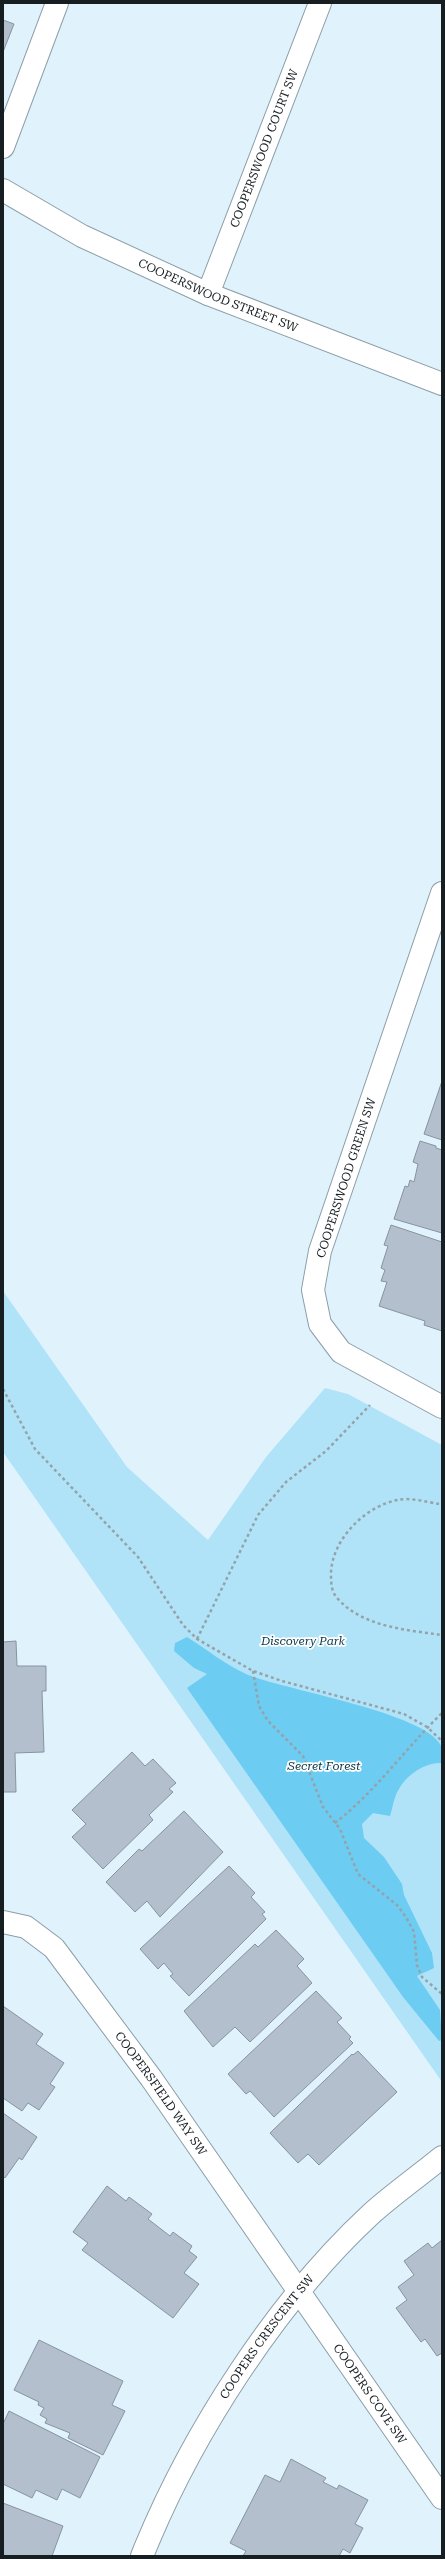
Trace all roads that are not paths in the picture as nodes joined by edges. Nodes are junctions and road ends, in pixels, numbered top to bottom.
1 (57, 3) edge
2 (320, 3) edge
3 (3, 147) edge
4 (3, 190) edge
5 (208, 294) junction
6 (442, 384) edge
7 (442, 893) edge
8 (442, 1407) edge
9 (3, 1922) edge
10 (442, 2157) edge
11 (299, 2290) junction
12 (442, 2498) edge
13 (142, 2556) edge

1 - 3 street
2 - 5 street, COOPERSWOOD COURT SW
4 - 5 street, COOPERSWOOD STREET SW
5 - 6 street, COOPERSWOOD STREET SW
7 - 8 street, COOPERSWOOD GREEN SW
9 - 11 street, COOPERSFIELD WAY SW
10 - 11 street, COOPERS CRESCENT SW
11 - 12 street, COOPERS COVE SW
11 - 13 street, COOPERS CRESCENT SW

